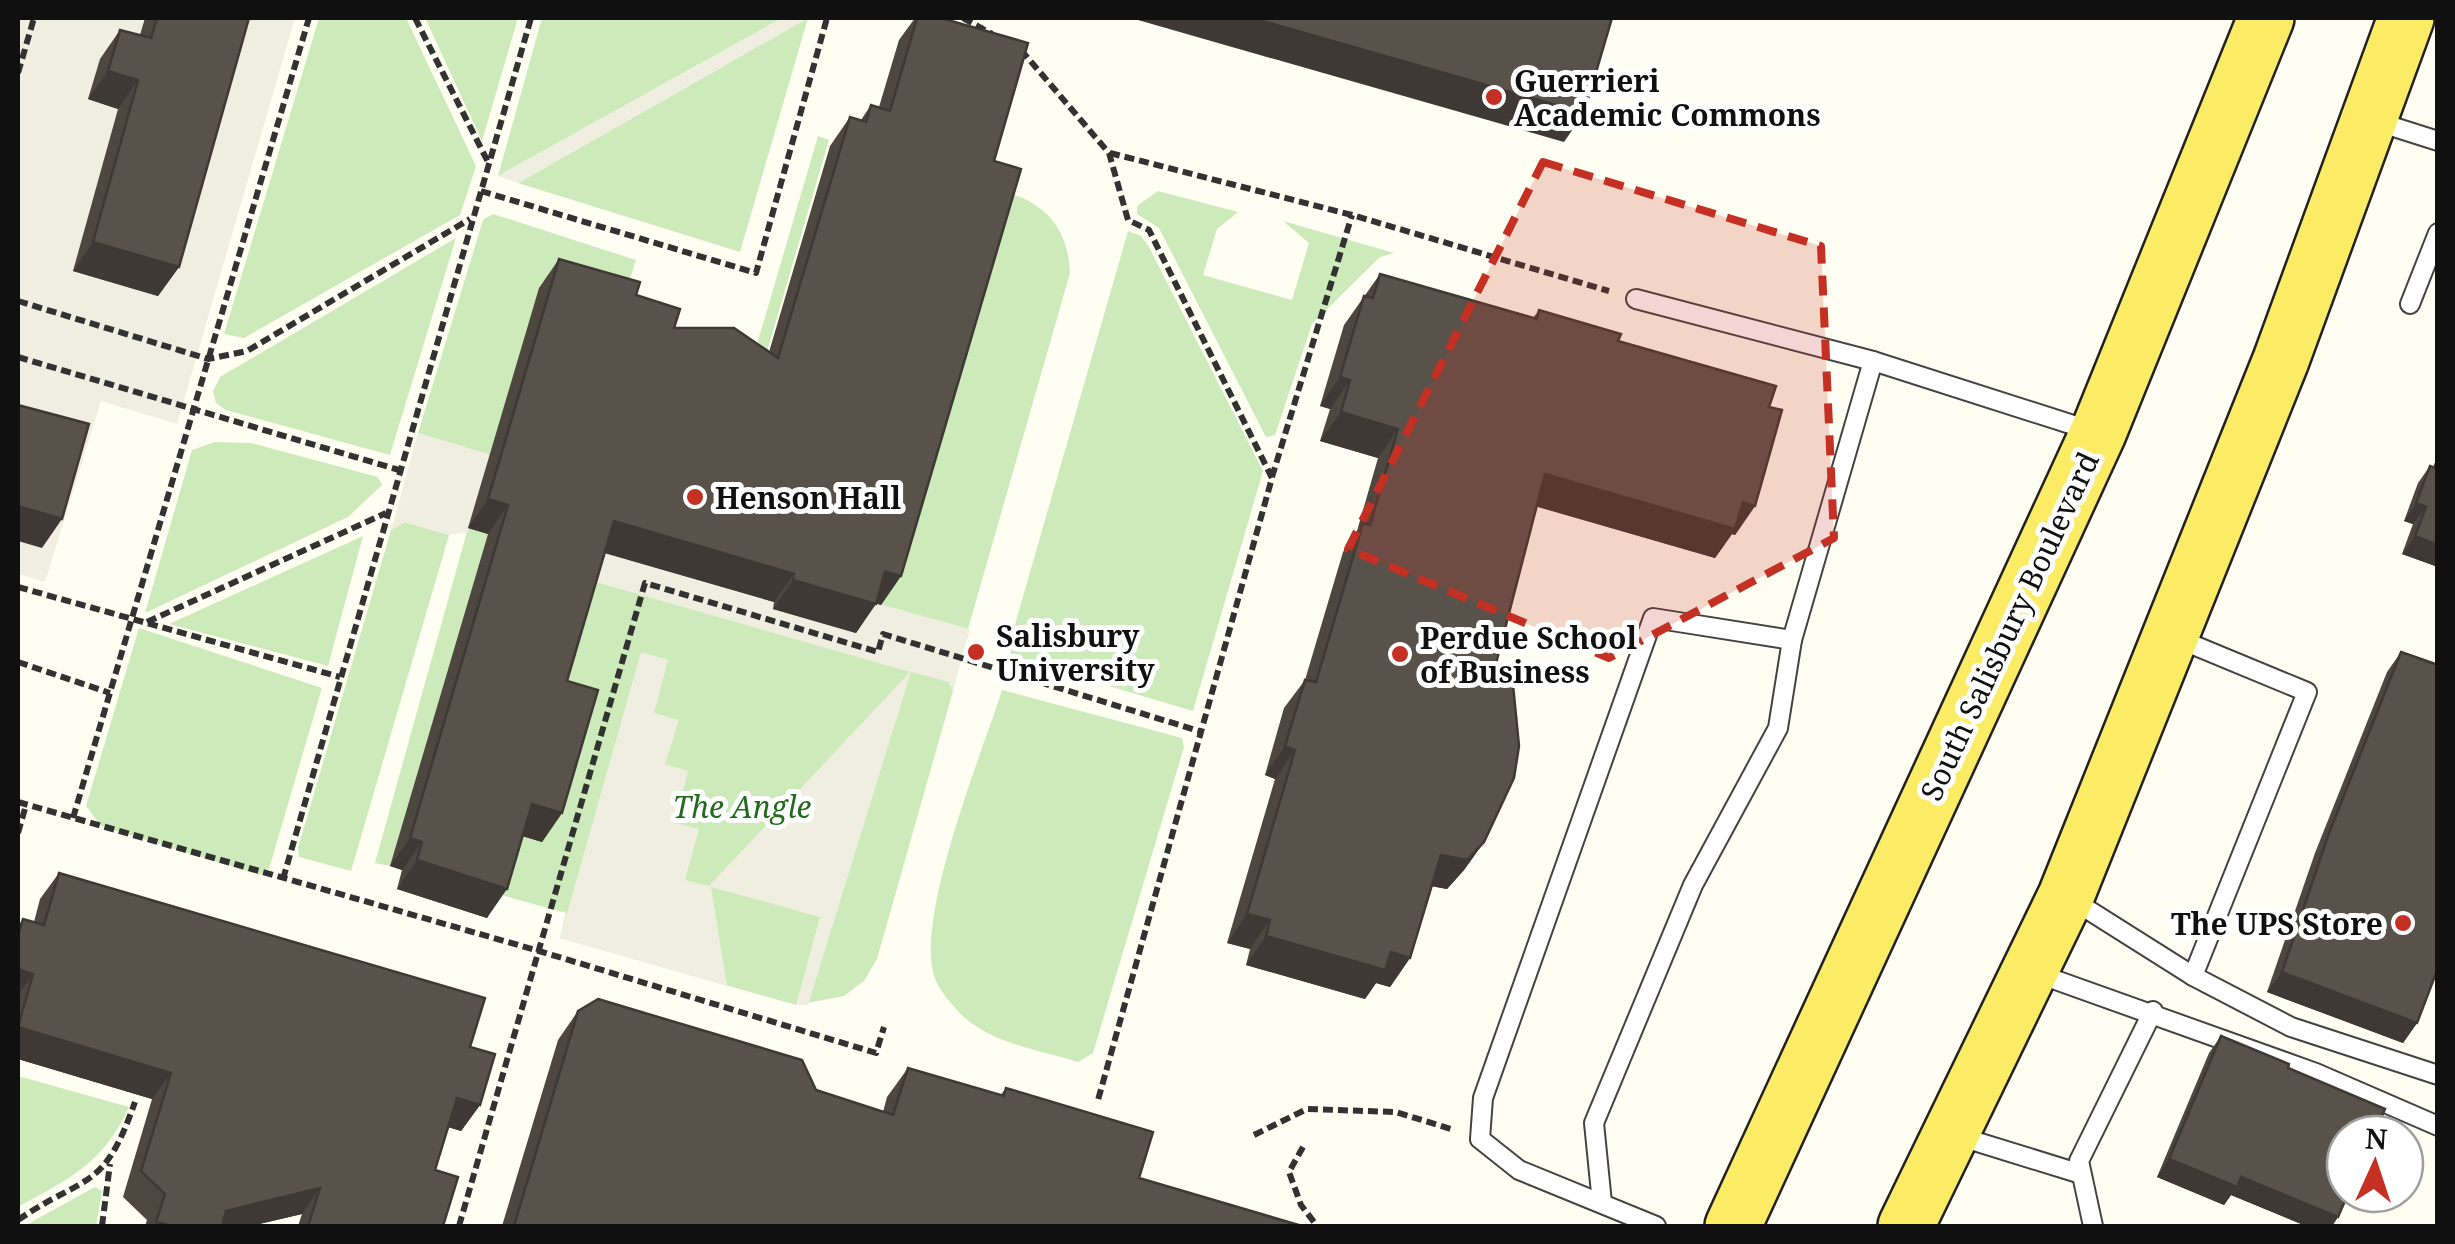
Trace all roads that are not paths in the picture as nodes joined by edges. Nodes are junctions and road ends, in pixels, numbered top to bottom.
1 (2266, 18) edge
2 (2406, 18) edge
3 (2370, 119) junction
4 (2438, 142) edge
5 (2438, 233) edge
6 (1636, 299) road end
7 (2410, 304) dead end
8 (1873, 361) junction
9 (2098, 434) junction
10 (2170, 636) junction
11 (1792, 640) junction
12 (2066, 896) junction
13 (2029, 970) junction
14 (2193, 976) junction
15 (2152, 1011) junction
16 (2438, 1075) edge
17 (2438, 1126) edge
18 (1950, 1134) junction
19 (2081, 1174) junction
20 (1602, 1203) junction
21 (1656, 1226) edge
22 (1733, 1226) edge
23 (1906, 1226) edge
24 (2093, 1226) edge

1 - 9 main road, South Salisbury Boulevard
2 - 3 main road
3 - 4 lane
3 - 10 main road
5 - 7 lane
6 - 8 lane
8 - 9 lane
8 - 11 lane
9 - 22 main road, South Salisbury Boulevard
10 - 12 main road
10 - 14 lane
11 - 20 lane
11 - 20 lane
12 - 13 main road
12 - 14 lane
13 - 15 lane
13 - 18 main road
14 - 16 lane
15 - 17 lane
15 - 19 lane
18 - 19 lane
18 - 23 main road
19 - 24 lane
20 - 21 lane

